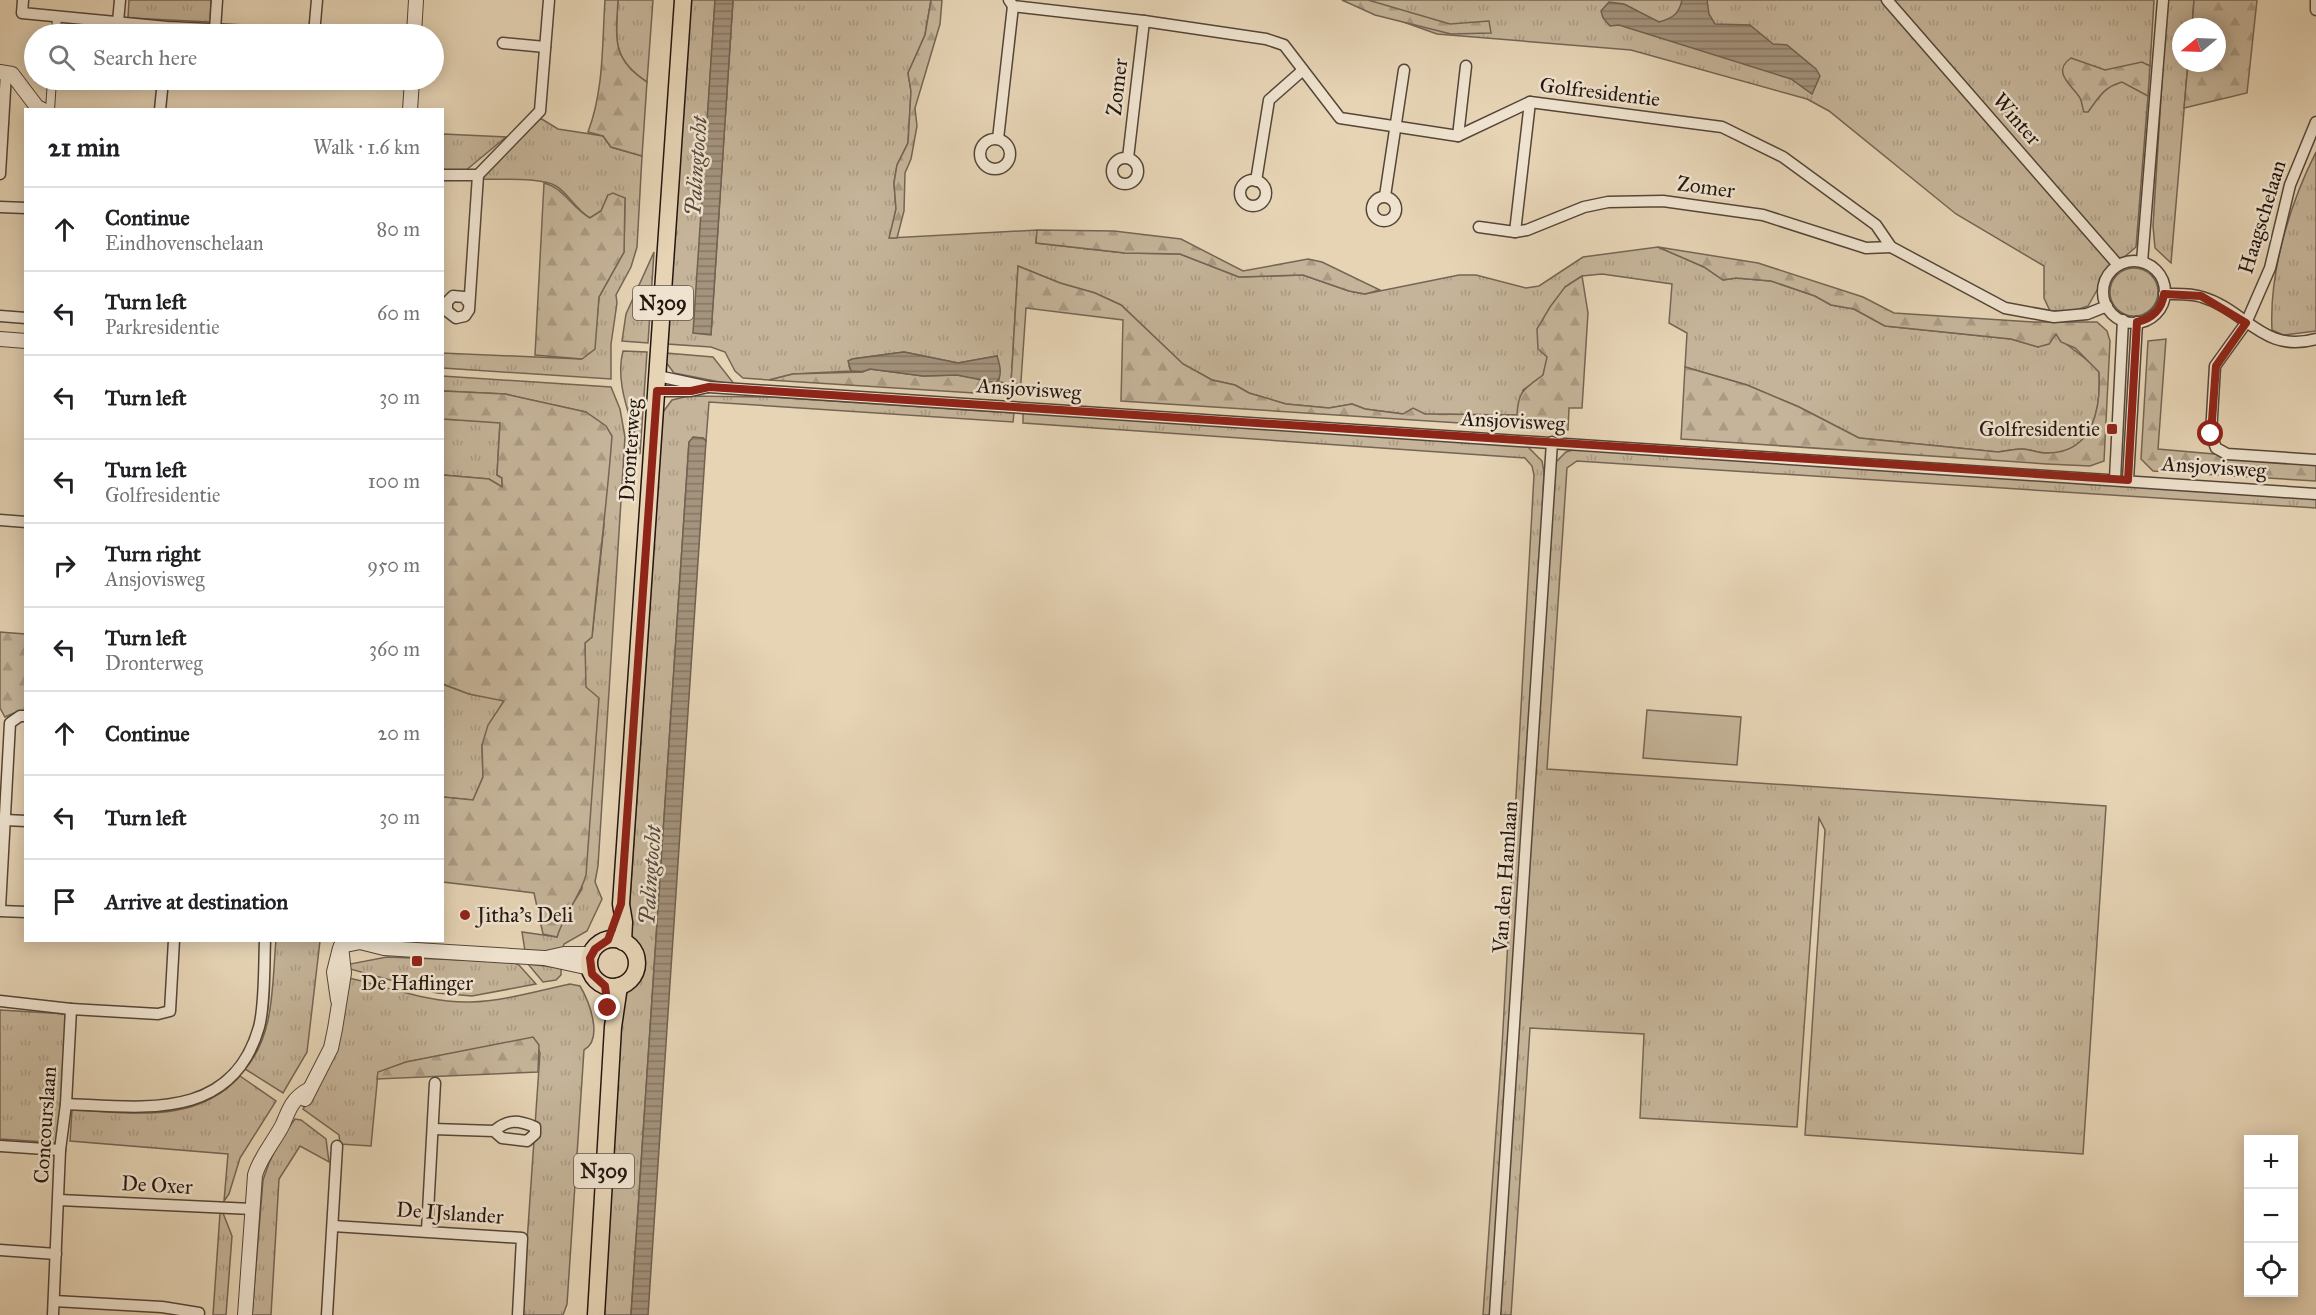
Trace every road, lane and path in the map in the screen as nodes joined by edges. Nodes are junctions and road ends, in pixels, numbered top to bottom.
1 (23, 0) edge
2 (120, 0) edge
3 (217, 0) edge
4 (317, 0) edge
5 (416, 0) edge
6 (549, 0) edge
7 (683, 0) edge
8 (1887, 0) edge
9 (2163, 0) edge
10 (2316, 0) edge
11 (1011, 3) edge
12 (2316, 10) edge
13 (57, 16) junction
14 (1144, 21) junction
15 (118, 22) junction
16 (57, 24) edge
17 (129, 24) edge
18 (215, 24) edge
19 (314, 24) edge
20 (415, 24) edge
21 (503, 43) dead end
22 (545, 47) junction
23 (1466, 66) dead end
24 (1303, 70) junction
25 (1404, 70) dead end
26 (3, 73) edge
27 (24, 88) edge
28 (25, 90) edge
29 (51, 90) edge
30 (161, 90) edge
31 (412, 90) edge
32 (1530, 102) junction
33 (39, 108) edge
34 (50, 108) edge
35 (160, 108) edge
36 (411, 108) edge
37 (2316, 122) edge
38 (1398, 128) junction
39 (1458, 136) junction
40 (998, 139) dead end
41 (1128, 158) dead end
42 (0, 174) edge
43 (444, 175) edge
44 (478, 176) junction
45 (1256, 181) dead end
46 (1385, 196) dead end
47 (0, 207) edge
48 (24, 208) edge
49 (1479, 227) dead end
50 (1515, 232) junction
51 (1891, 247) junction
52 (2142, 262) junction
53 (2118, 265) junction
54 (2164, 294) junction
55 (469, 303) dead end
56 (2107, 306) junction
57 (0, 316) edge
58 (24, 318) edge
59 (2123, 320) junction
60 (2137, 322) junction
61 (2246, 323) junction
62 (0, 339) edge
63 (2316, 339) edge
64 (24, 341) edge
65 (657, 384) junction
66 (1552, 442) junction
67 (2316, 460) edge
68 (2115, 479) junction
69 (2128, 480) junction
70 (2316, 494) edge
71 (0, 520) edge
72 (24, 522) edge
73 (24, 716) edge
74 (3, 773) edge
75 (5, 820) junction
76 (24, 821) edge
77 (0, 909) edge
78 (24, 912) edge
79 (615, 941) junction
80 (174, 942) edge
81 (265, 942) edge
82 (341, 943) edge
83 (591, 961) junction
84 (612, 986) junction
85 (0, 1001) edge
86 (71, 1009) junction
87 (435, 1083) dead end
88 (66, 1104) junction
89 (433, 1129) junction
90 (494, 1131) dead end
91 (0, 1146) edge
92 (337, 1146) dead end
93 (60, 1150) junction
94 (59, 1200) junction
95 (252, 1209) junction
96 (333, 1226) junction
97 (427, 1230) junction
98 (0, 1250) edge
99 (56, 1254) junction
100 (54, 1301) junction
101 (161, 1311) edge
102 (199, 1313) dead end
103 (53, 1315) edge
104 (245, 1315) edge
105 (327, 1315) edge
106 (518, 1315) edge
107 (596, 1315) edge
108 (1495, 1315) edge

1 - 13 street
2 - 15 street
3 - 18 street
4 - 19 street
5 - 20 street
6 - 22 street
7 - 65 main road, Dronterweg / N309
8 - 53 street, Winter
9 - 52 street
10 - 12 street
11 - 14 street
11 - 40 street
13 - 15 street
13 - 16 street
14 - 24 street
14 - 41 street, Zomer
15 - 17 street
21 - 22 street
22 - 44 street
23 - 39 street
24 - 38 street
24 - 45 street
25 - 38 street
26 - 27 street
26 - 42 street
28 - 33 street
29 - 34 street
30 - 35 street
31 - 36 street
32 - 39 street, Golfresidentie
32 - 50 street
32 - 51 street, Golfresidentie
37 - 61 street, Haagschelaan
38 - 39 street
38 - 46 street
43 - 44 street
44 - 55 street
47 - 48 street
49 - 50 street, Zomer
50 - 51 street, Zomer
51 - 56 street, Golfresidentie
52 - 53 street
52 - 54 street
53 - 56 street
54 - 60 street
54 - 61 street
56 - 59 street
57 - 58 street
59 - 60 street
59 - 68 street
60 - 69 street
61 - 63 street
61 - 67 street, Haagschelaan
62 - 64 street
65 - 66 street, Ansjovisweg
65 - 79 main road, Dronterweg / N309
66 - 68 street, Ansjovisweg
66 - 108 street, Van den Hamlaan
68 - 69 street, Ansjovisweg
69 - 70 street, Ansjovisweg
71 - 72 street
73 - 74 street
74 - 75 street
75 - 76 street
75 - 77 street
77 - 78 street
79 - 83 main road, N309
79 - 84 main road
80 - 86 street
81 - 88 street
82 - 83 street
82 - 95 street
83 - 84 main road, N309
84 - 107 main road, N309
85 - 86 street
86 - 88 street, Concourslaan
87 - 89 street
88 - 93 street, Concourslaan
89 - 90 street
89 - 97 street
91 - 93 street
92 - 96 street
93 - 94 street, Concourslaan
94 - 95 street, De Oxer
94 - 99 street, Concourslaan
95 - 104 street
96 - 97 street, De IJslander
96 - 105 street
97 - 106 street, De IJslander
98 - 99 street
99 - 100 street, Concourslaan
100 - 101 street
100 - 103 street, Concourslaan
101 - 102 street

